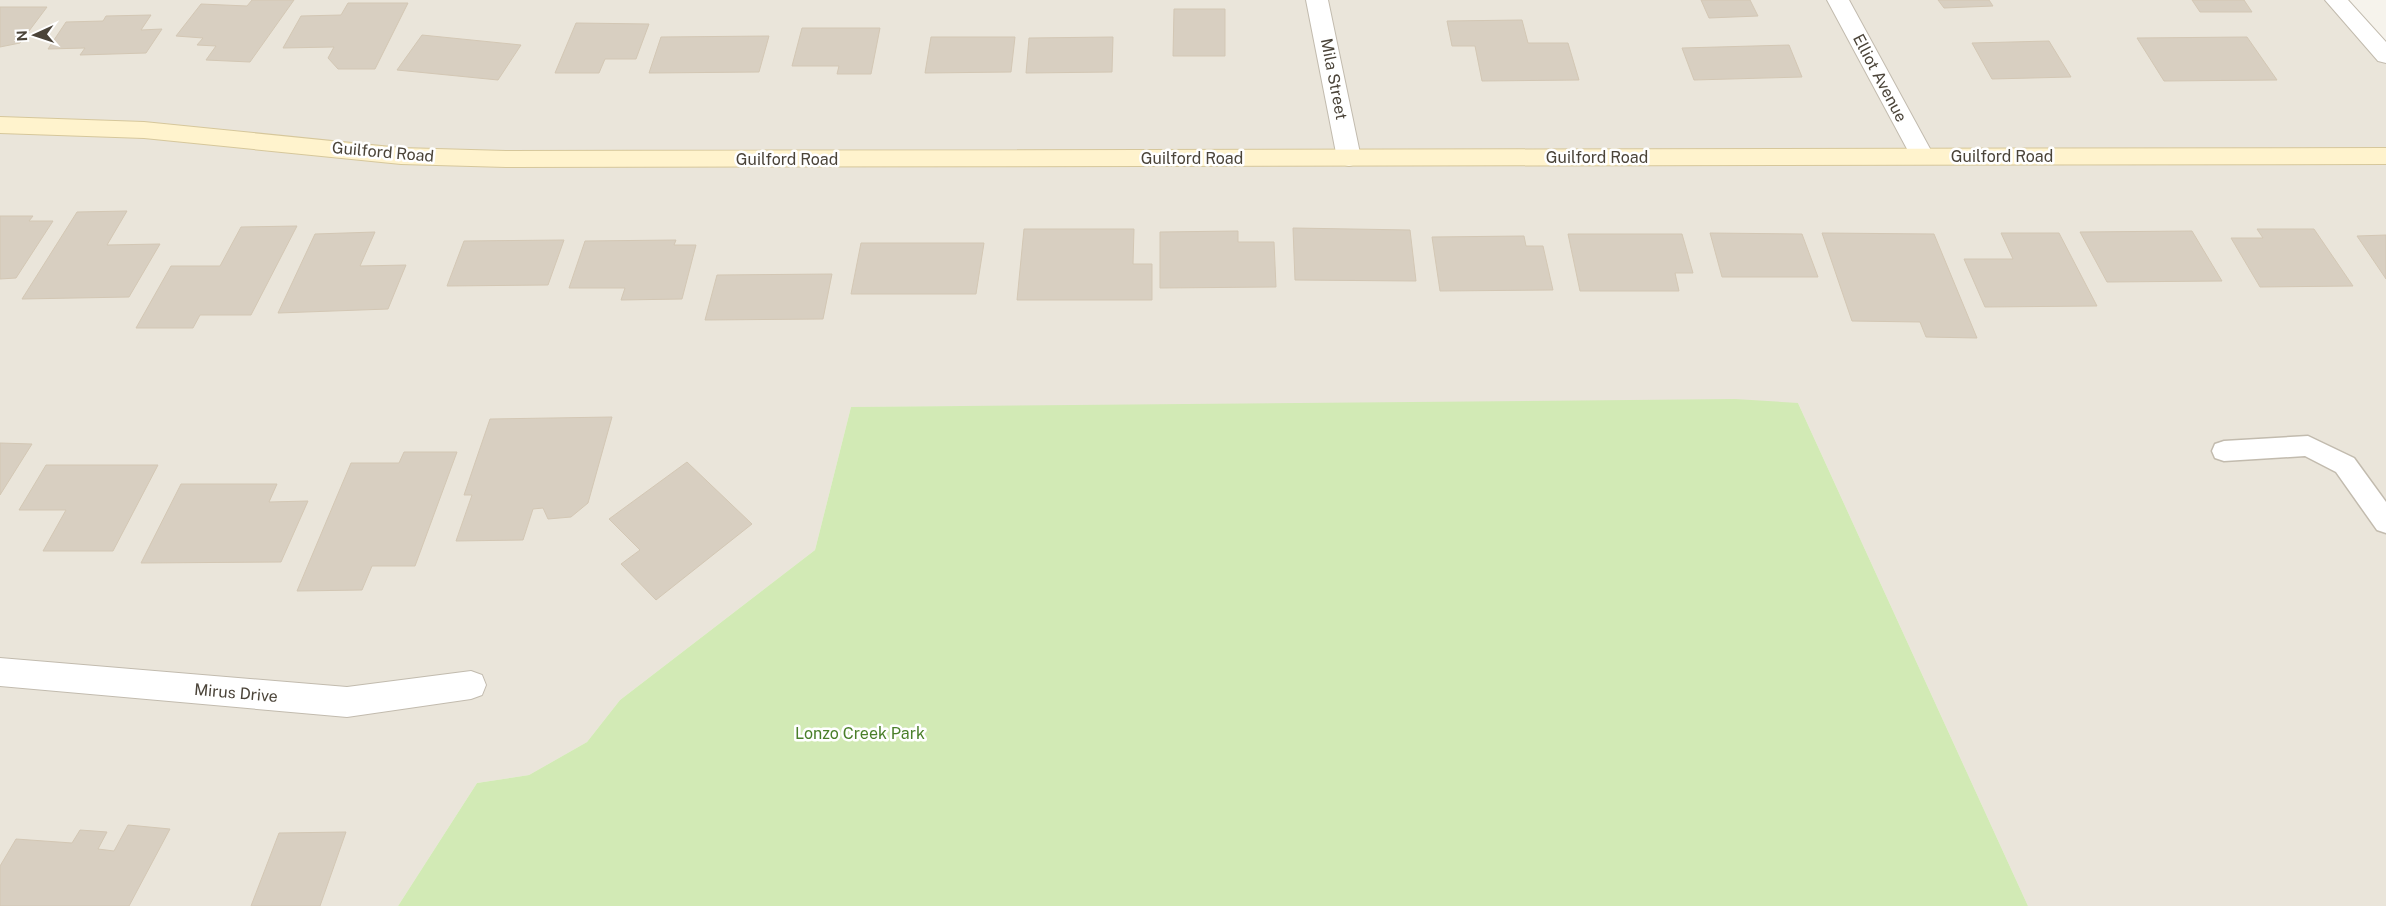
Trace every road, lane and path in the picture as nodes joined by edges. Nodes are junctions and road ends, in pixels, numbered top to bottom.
1 (1317, 0) edge
2 (1838, 0) edge
3 (2336, 0) edge
4 (2386, 56) edge
5 (0, 125) edge
6 (1922, 156) junction
7 (2386, 156) edge
8 (1349, 158) junction
9 (2224, 451) dead end
10 (2386, 522) edge
11 (0, 672) edge
12 (471, 685) dead end

1 - 8 street, Mila Street
2 - 6 street, Elliot Avenue
3 - 4 street
5 - 8 street, Guilford Road
6 - 7 street, Guilford Road
6 - 8 street, Guilford Road
9 - 10 lane
11 - 12 street, Mirus Drive

